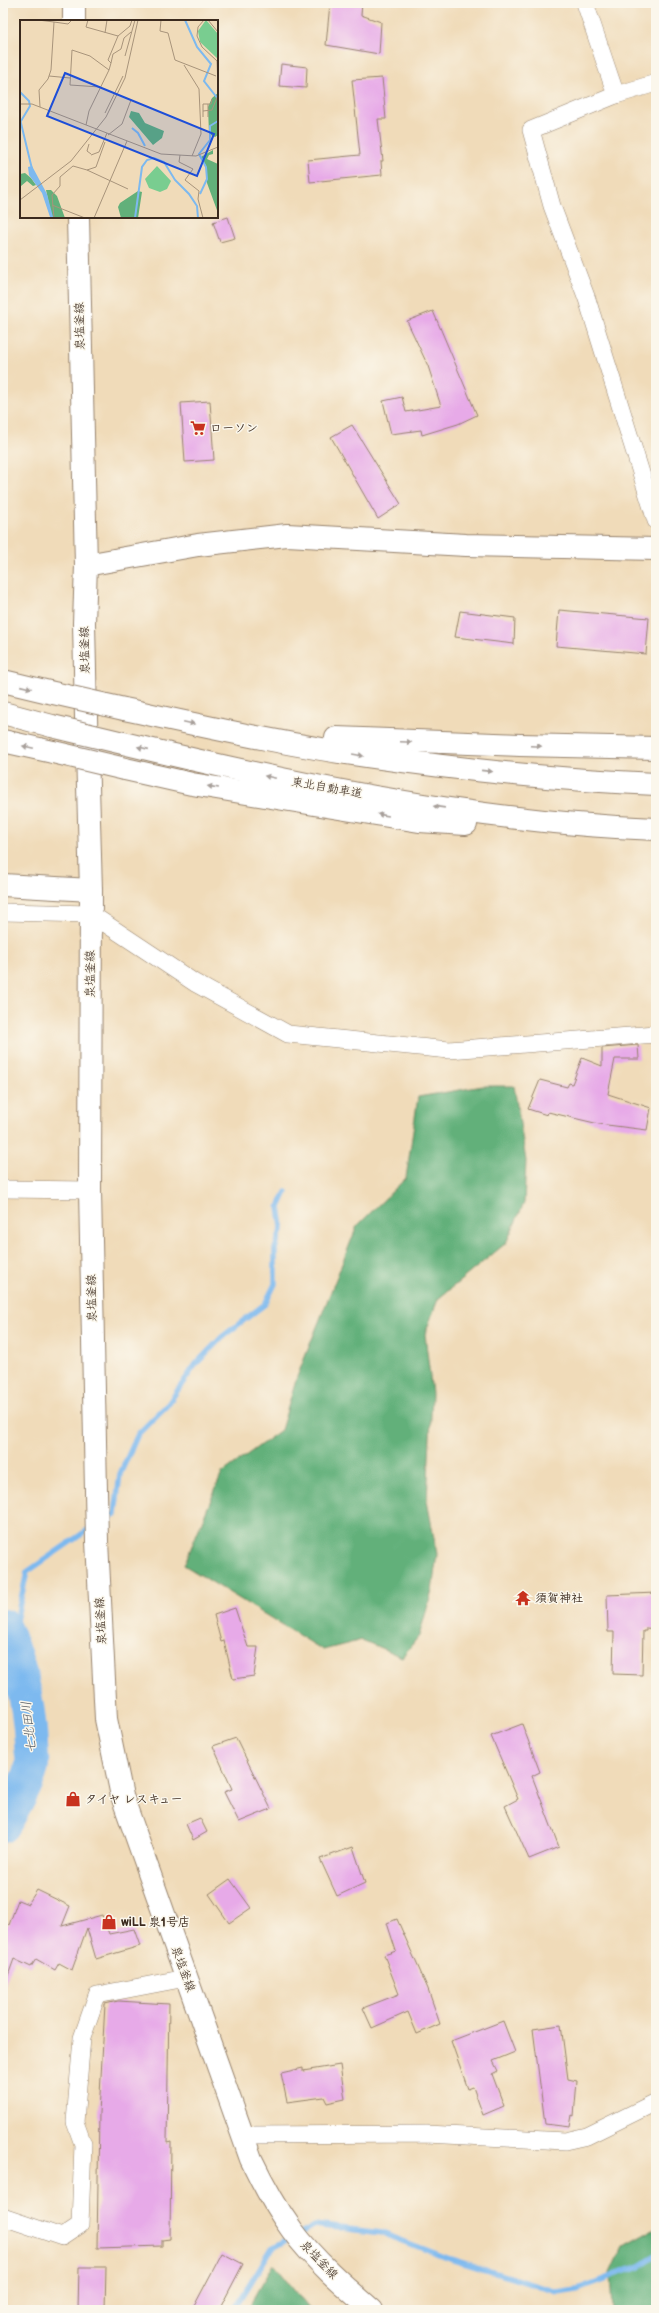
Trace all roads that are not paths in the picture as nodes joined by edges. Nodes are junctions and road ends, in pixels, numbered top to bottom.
1 (74, 3) edge
2 (585, 3) edge
3 (74, 20) edge
4 (656, 83) edge
5 (616, 95) junction
6 (78, 218) edge
7 (656, 521) edge
8 (656, 549) edge
9 (86, 565) junction
10 (3, 681) edge
11 (3, 714) edge
12 (214, 728) junction
13 (3, 742) edge
14 (656, 748) edge
15 (656, 784) edge
16 (631, 828) junction
17 (656, 829) edge
18 (3, 885) edge
19 (91, 890) junction
20 (3, 912) edge
21 (91, 914) junction
22 (656, 1034) edge
23 (3, 1189) edge
24 (90, 1190) junction
25 (186, 1978) junction
26 (656, 2102) edge
27 (242, 2135) junction
28 (3, 2217) edge
29 (372, 2310) edge

1 - 3 main road
2 - 5 street
4 - 5 street
5 - 7 street
6 - 9 main road, 泉塩釜線
8 - 9 main road
9 - 19 main road, 泉塩釜線
10 -> 12 main road, bridge
16 -> 11 main road, 東北自動車道, bridge
12 -> 14 main road
12 -> 15 main road
16 -> 13 main road, bridge
16 - 17 main road, 東北自動車道
18 - 19 main road
19 - 21 main road, 泉塩釜線
20 - 21 street
21 - 22 street
21 - 24 main road, 泉塩釜線
23 - 24 street
24 - 25 main road, 泉塩釜線
25 - 27 main road, 泉塩釜線
25 - 28 street
26 - 27 street
27 - 29 main road, 泉塩釜線

